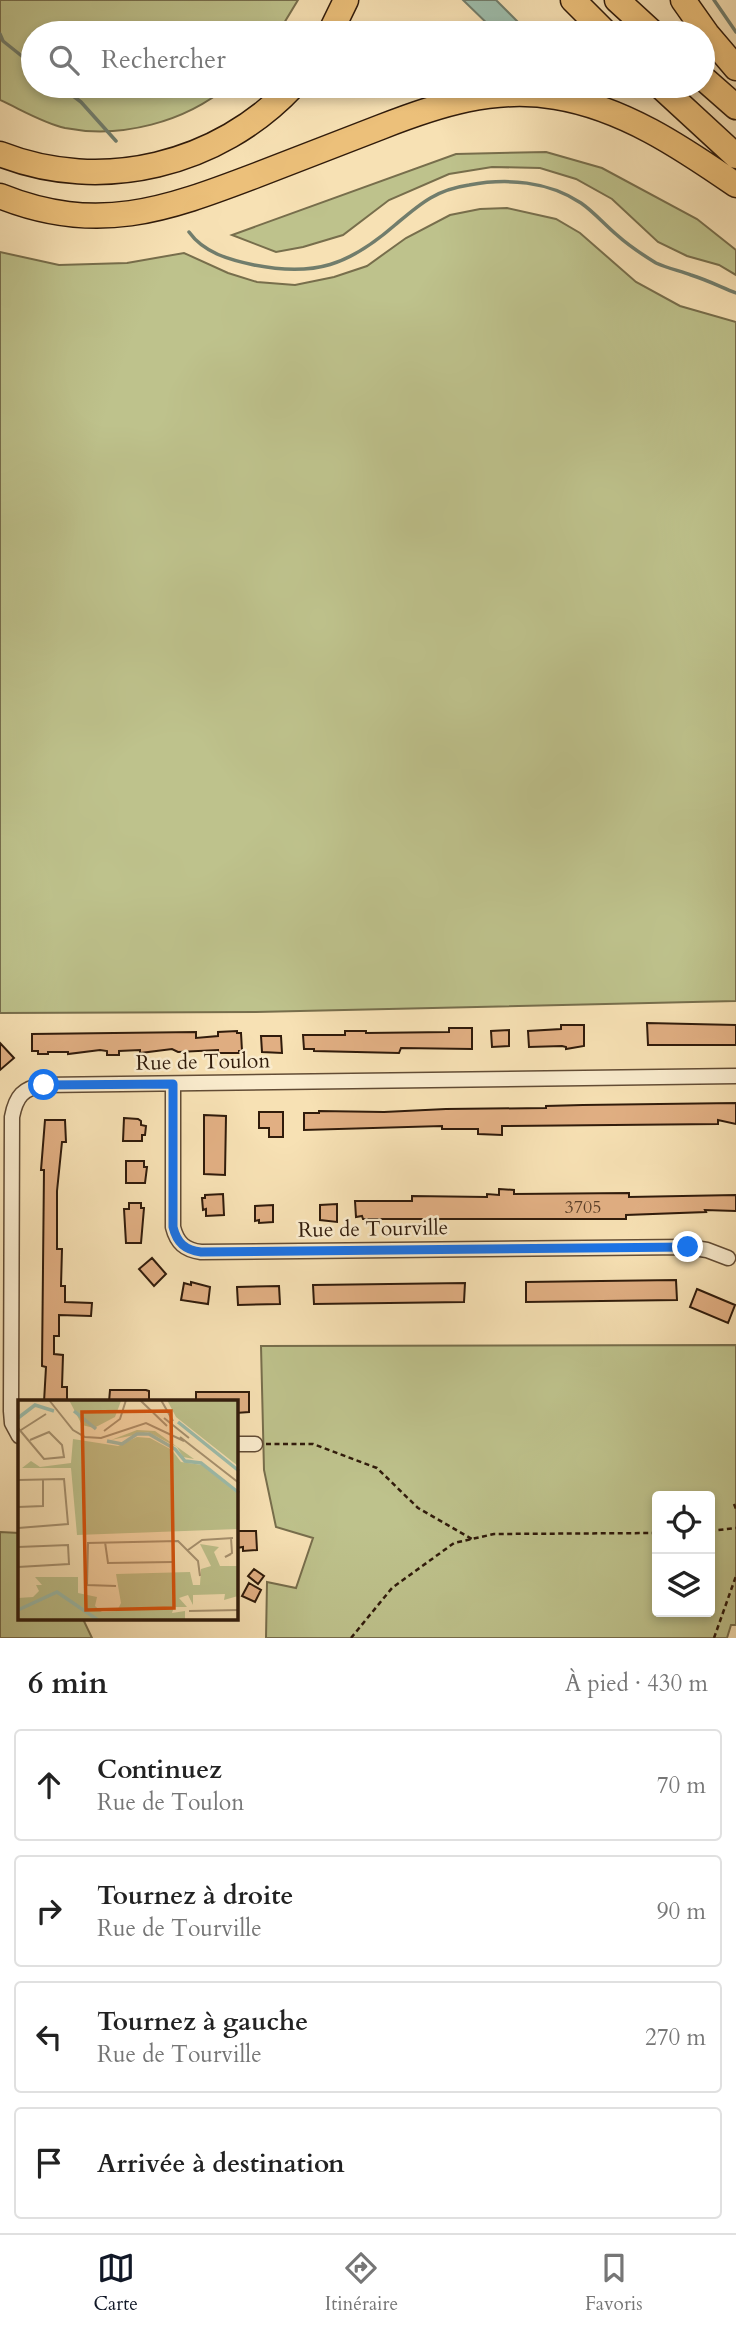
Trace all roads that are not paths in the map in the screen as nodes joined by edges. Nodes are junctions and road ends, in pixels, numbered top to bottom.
1 (346, 0) edge
2 (573, 0) edge
3 (618, 0) edge
4 (683, 0) edge
5 (336, 21) edge
6 (594, 21) edge
7 (640, 21) edge
8 (698, 21) edge
9 (715, 43) edge
10 (736, 68) edge
11 (715, 89) edge
12 (280, 98) edge
13 (473, 98) edge
14 (557, 98) edge
15 (673, 98) edge
16 (736, 107) edge
17 (0, 154) edge
18 (736, 156) edge
19 (736, 185) edge
20 (0, 197) edge
21 (736, 1076) edge
22 (173, 1084) junction
23 (6, 1171) edge
24 (728, 1258) dead end
25 (18, 1434) edge
26 (238, 1444) edge
27 (255, 1444) road end

1 - 5 highway
2 - 6 highway
3 - 7 highway
4 - 8 highway
9 - 10 highway
11 - 16 highway
12 - 17 highway
13 - 20 highway
14 - 19 highway
15 - 18 highway
21 - 22 street, Rue de Toulon
22 - 23 street, Rue de Toulon
22 - 24 street, Rue de Tourville
23 - 25 street, Rue de Toulon
26 - 27 street

